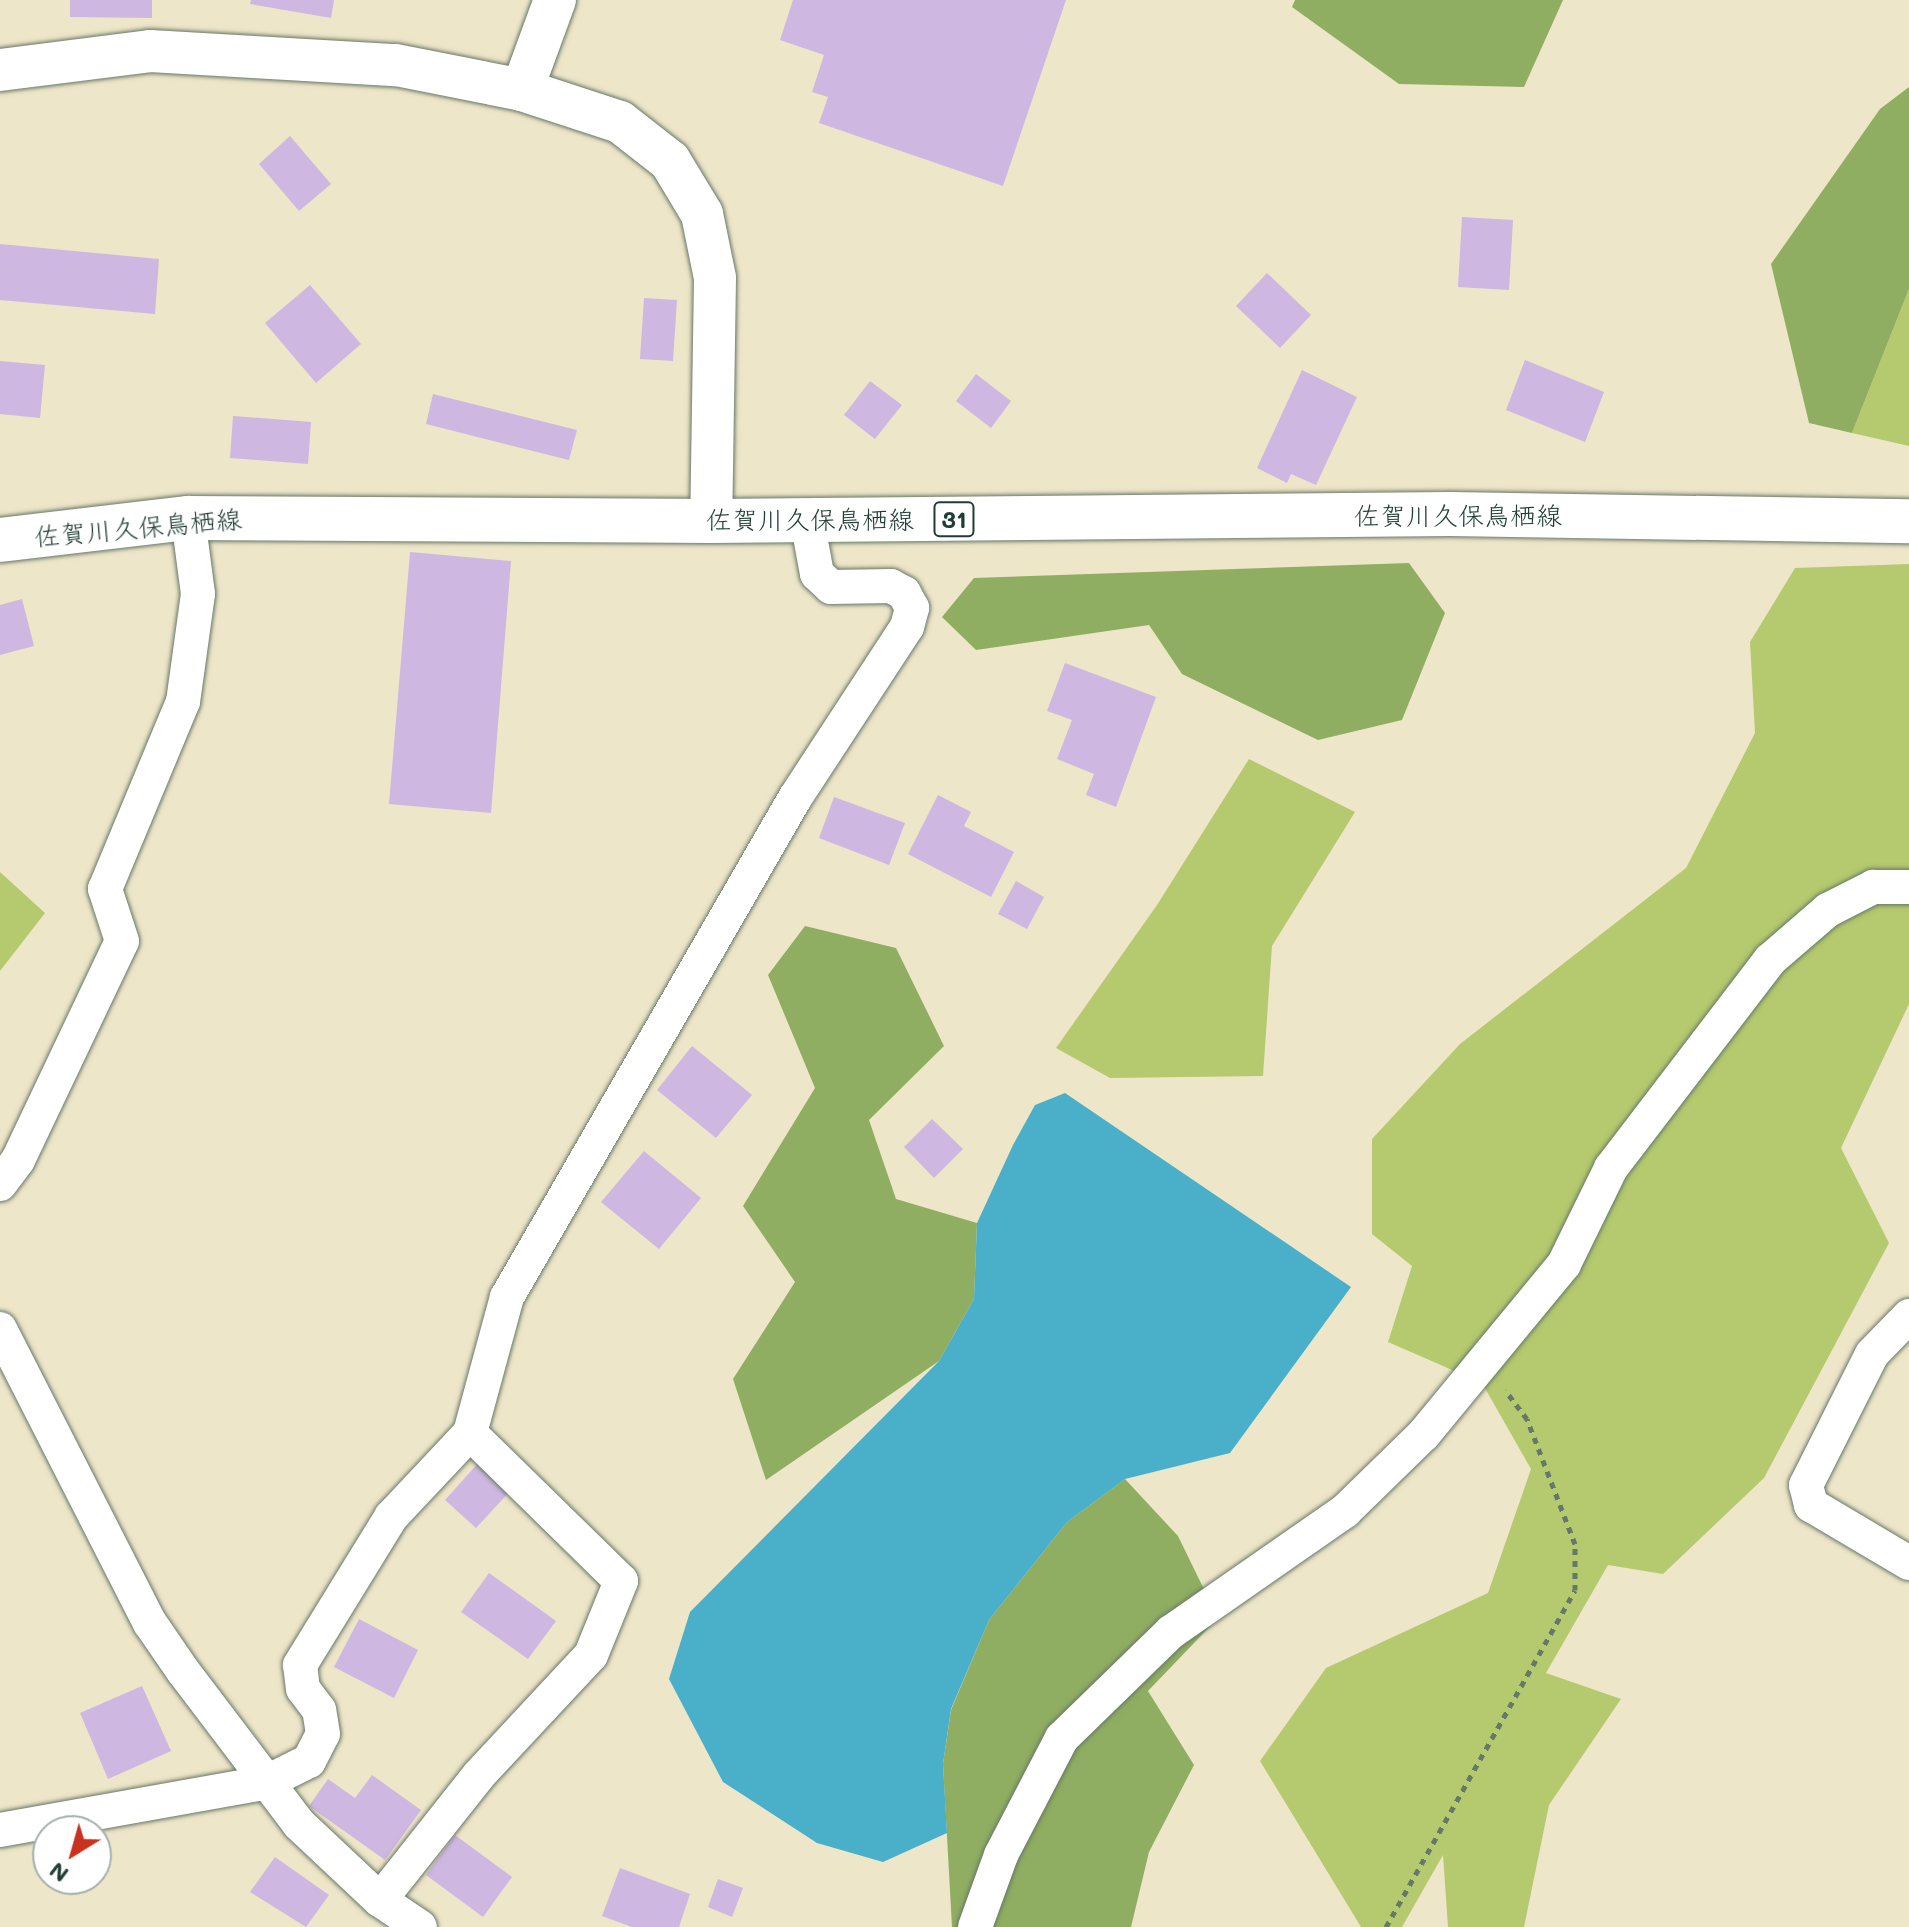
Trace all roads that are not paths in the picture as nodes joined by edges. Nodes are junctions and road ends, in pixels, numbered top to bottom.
1 (555, 0) edge
2 (0, 70) edge
3 (522, 90) junction
4 (188, 518) junction
5 (807, 520) junction
6 (711, 521) junction
7 (1909, 521) edge
8 (0, 540) edge
9 (1909, 887) edge
10 (0, 1184) edge
11 (1909, 1316) edge
12 (0, 1329) edge
13 (470, 1433) junction
14 (1909, 1563) edge
15 (265, 1783) junction
16 (0, 1830) edge
17 (380, 1900) junction
18 (420, 1927) edge
19 (975, 1927) edge

1 - 3 street
2 - 3 street
3 - 6 street
4 - 6 main road, 佐賀川久保鳥栖線 / 31
4 - 8 main road, 佐賀川久保鳥栖線 / 31
4 - 10 street
5 - 6 main road, 佐賀川久保鳥栖線 / 31
5 - 7 main road, 佐賀川久保鳥栖線 / 31
5 - 13 street
9 - 19 street
11 - 14 street
12 - 15 street
13 - 15 street
13 - 17 street
15 - 16 street
15 - 17 street
17 - 18 street

